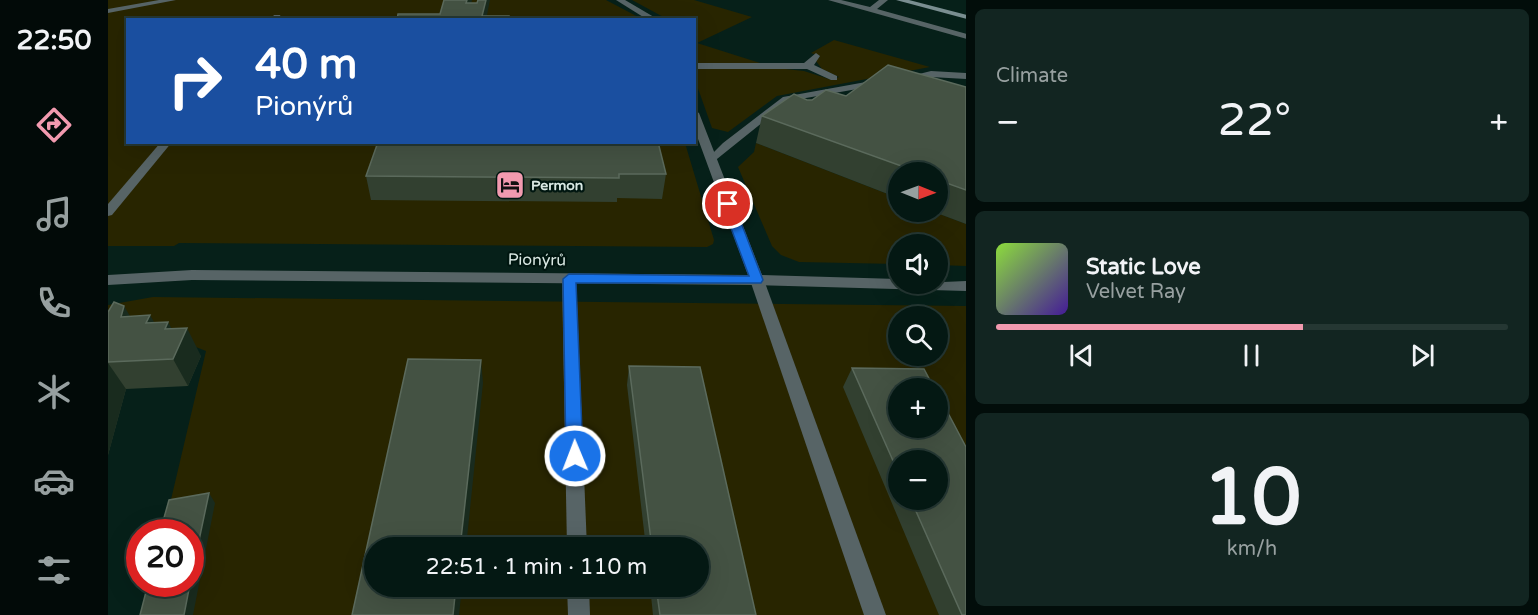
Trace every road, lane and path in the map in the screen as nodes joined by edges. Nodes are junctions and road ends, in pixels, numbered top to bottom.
1 (172, 0) edge
2 (620, 0) edge
3 (832, 0) edge
4 (884, 0) edge
5 (900, 0) edge
6 (871, 10) junction
7 (108, 11) edge
8 (966, 16) edge
9 (652, 18) edge
10 (966, 37) edge
11 (816, 56) dead end
12 (696, 66) edge
13 (809, 66) junction
14 (966, 76) edge
15 (834, 78) dead end
16 (846, 89) junction
17 (827, 102) edge
18 (696, 123) edge
19 (699, 139) edge
20 (165, 144) edge
21 (712, 160) junction
22 (108, 212) edge
23 (569, 279) junction
24 (108, 280) edge
25 (757, 280) junction
26 (966, 286) edge
27 (577, 537) edge
28 (578, 597) edge
29 (579, 615) edge
30 (875, 615) edge

1 - 7 street
2 - 9 street
3 - 6 street
4 - 6 street
5 - 8 main road
6 - 10 street
11 - 13 street
12 - 13 street
13 - 15 street
14 - 16 street
16 - 17 street
16 - 21 street
18 - 19 street
19 - 21 street
20 - 22 street
21 - 25 street
23 - 24 street, Pionýrů
23 - 25 street, Pionýrů
23 - 27 street
25 - 26 street, Pionýrů
25 - 30 street
28 - 29 street

